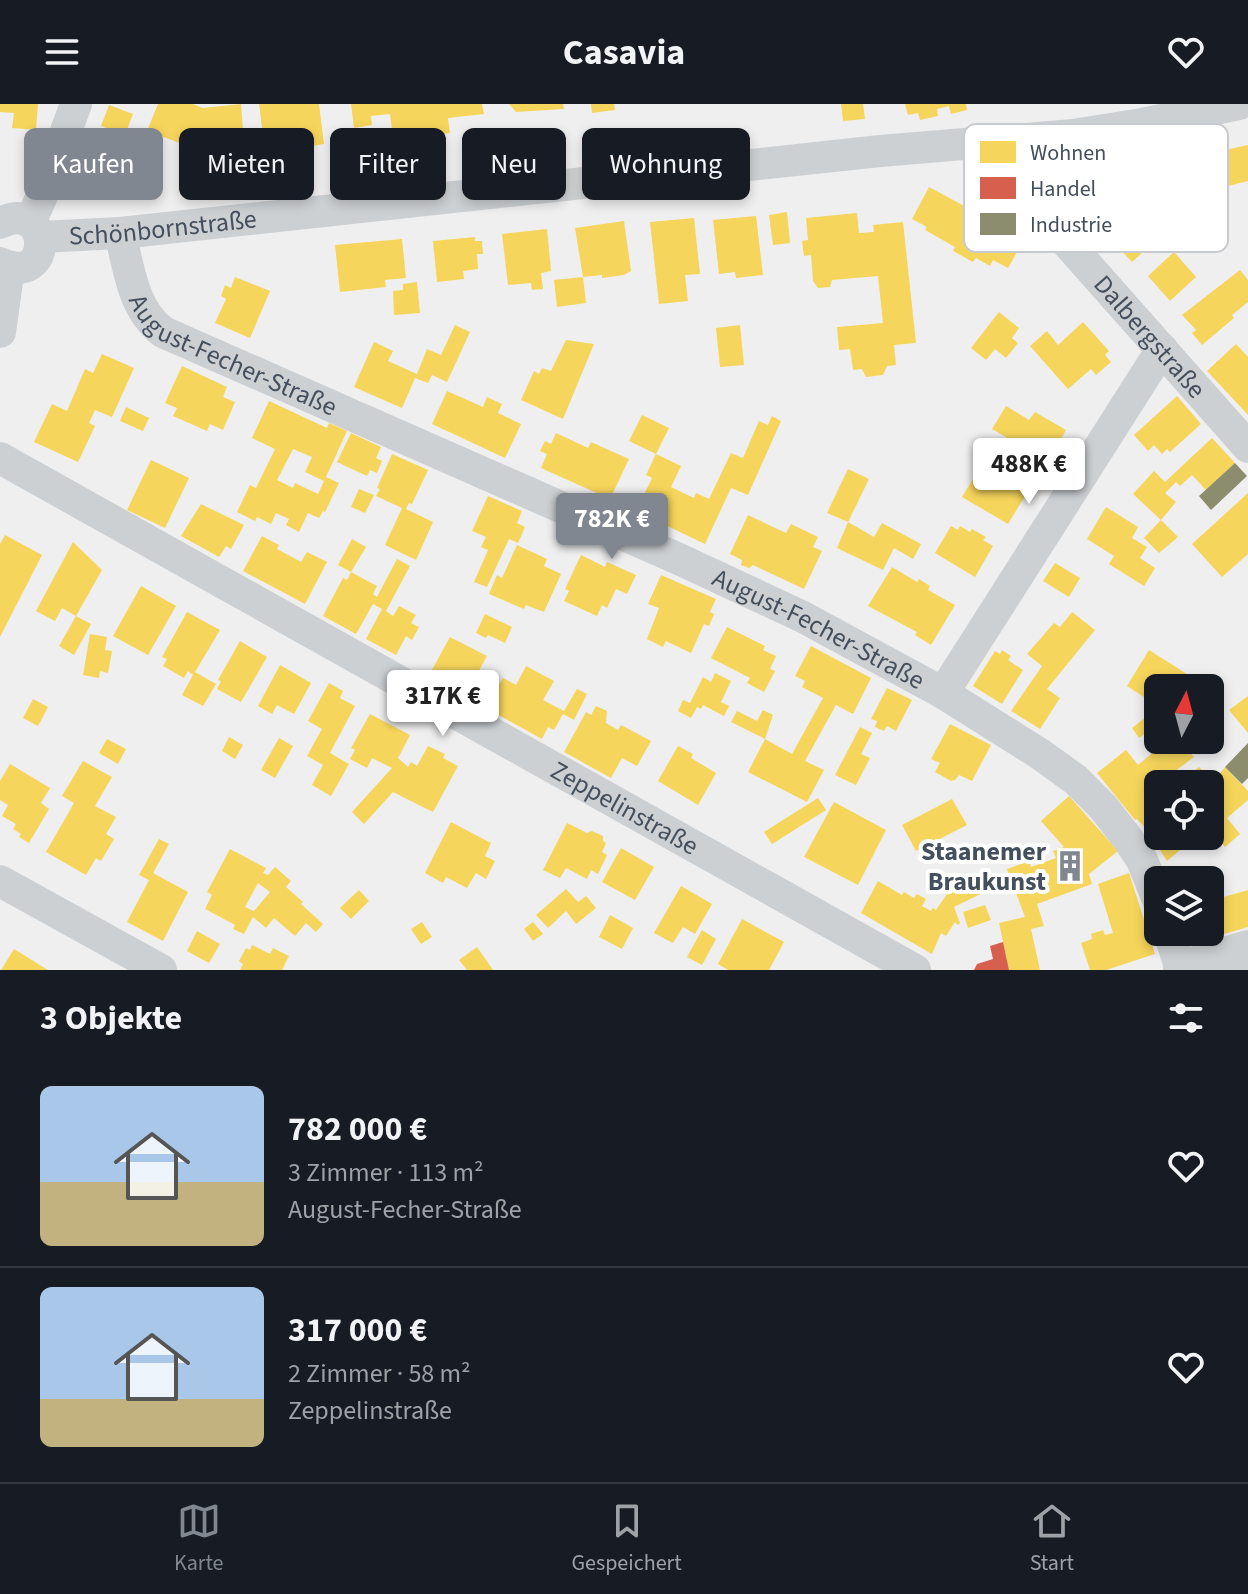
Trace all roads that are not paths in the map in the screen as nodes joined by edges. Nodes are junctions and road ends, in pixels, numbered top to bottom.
1 (76, 104) edge
2 (1239, 104) edge
3 (1141, 124) edge
4 (964, 144) edge
5 (23, 227) edge
6 (120, 233) junction
7 (1076, 252) edge
8 (4, 265) edge
9 (0, 332) edge
10 (1162, 349) junction
11 (1248, 447) edge
12 (0, 458) edge
13 (943, 693) junction
14 (1144, 866) edge
15 (0, 881) edge
16 (1174, 946) edge
17 (1248, 950) edge
18 (161, 970) edge
19 (915, 970) edge
20 (1182, 970) edge

1 - 5 street
2 - 3 street, Schönbornstraße
4 - 6 street, Schönbornstraße
5 - 6 street, Schönbornstraße
5 - 8 street, Schönbornstraße
6 - 13 street, August-Fecher-Straße
7 - 10 street, Dalbergstraße
8 - 9 street
10 - 11 street, Dalbergstraße
10 - 13 street
12 - 19 street, Zeppelinstraße
13 - 14 street, August-Fecher-Straße
15 - 18 street
16 - 20 street
17 - 20 street

